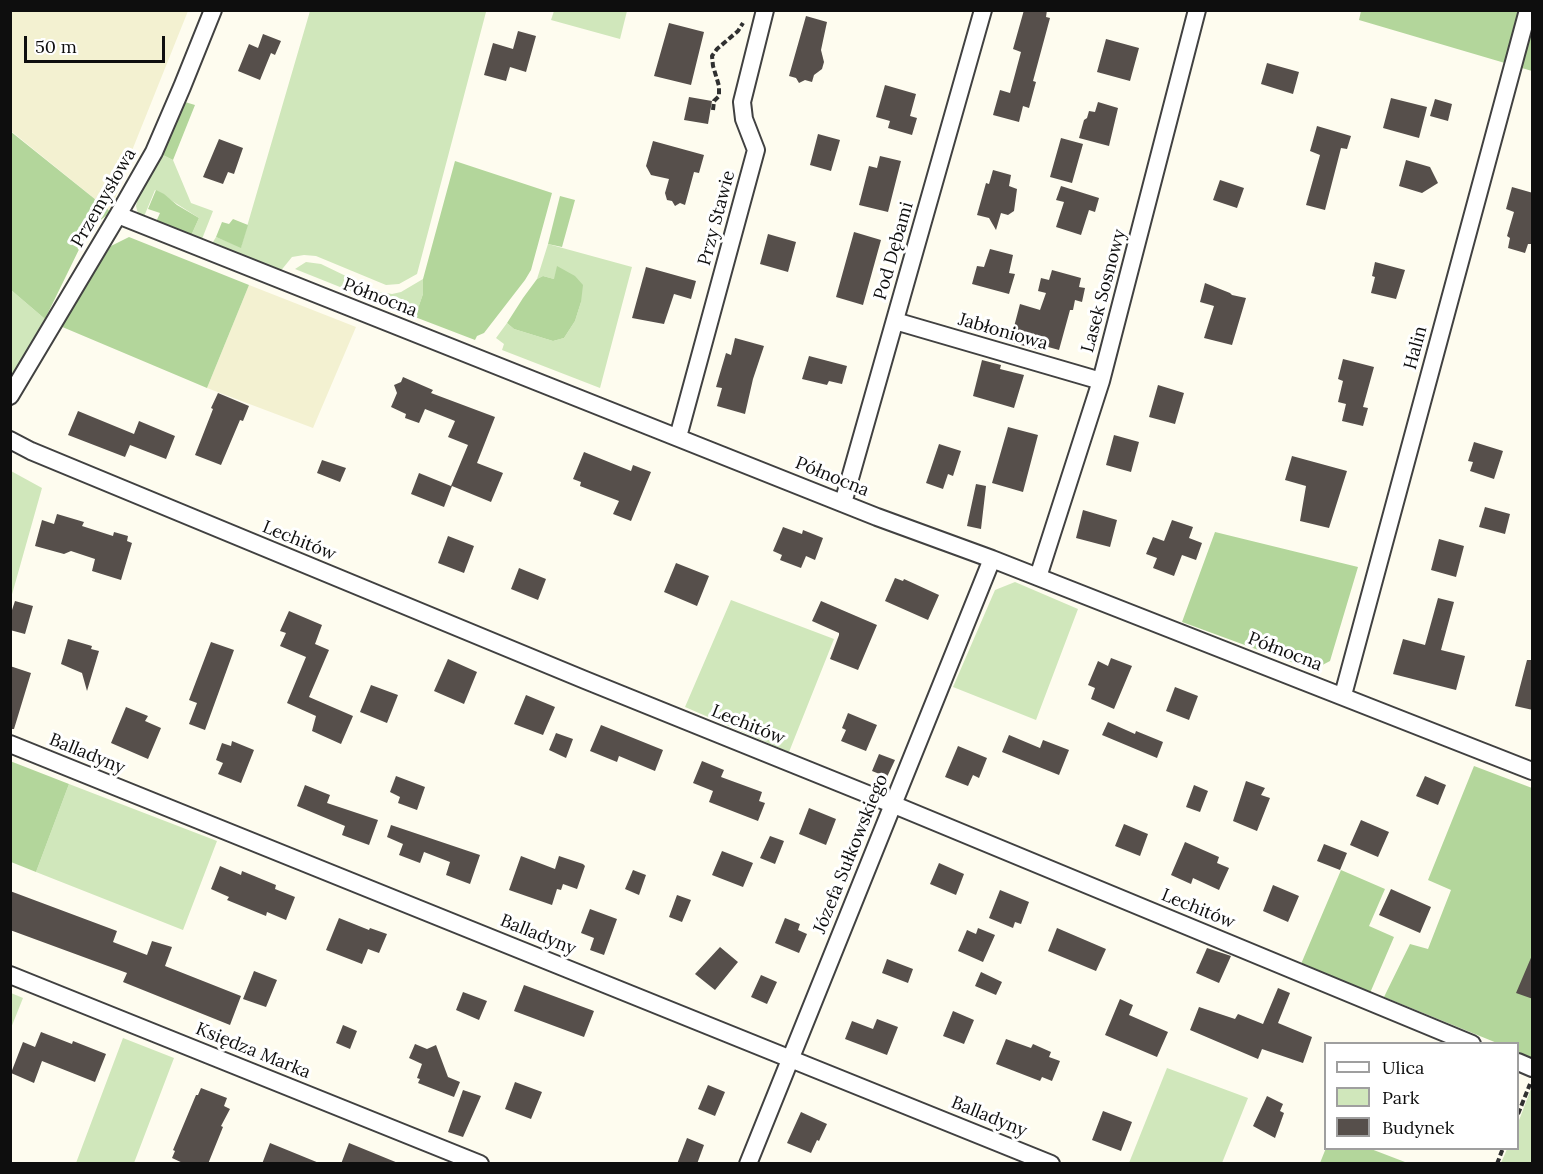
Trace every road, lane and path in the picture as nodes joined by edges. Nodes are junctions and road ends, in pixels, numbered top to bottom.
1 (213, 10) edge
2 (765, 10) edge
3 (983, 10) edge
4 (1197, 10) edge
5 (1528, 10) edge
6 (744, 21) dead end
7 (713, 110) dead end
8 (118, 215) junction
9 (895, 321) junction
10 (1101, 381) junction
11 (10, 396) edge
12 (678, 437) junction
13 (10, 440) edge
14 (843, 503) junction
15 (992, 559) junction
16 (1038, 578) junction
17 (1343, 695) junction
18 (10, 744) edge
19 (1533, 771) edge
20 (892, 804) junction
21 (10, 975) edge
22 (1467, 1042) edge
23 (791, 1057) junction
24 (1519, 1062) edge
25 (1533, 1068) edge
26 (1532, 1079) edge
27 (1519, 1112) edge
28 (1503, 1150) edge
29 (480, 1164) edge
30 (748, 1164) edge
31 (1051, 1164) edge
32 (1497, 1164) edge

1 - 8 street, Przemysłowa
2 - 12 street, Przy Stawie
3 - 9 street, Pod Dębami
4 - 10 street, Lasek Sosnowy
5 - 17 street, Halin
6 - 7 path
8 - 11 street, Przemysłowa
8 - 12 street, Północna
9 - 10 street, Jabłoniowa
9 - 14 street, Pod Dębami
10 - 16 street, Lasek Sosnowy
12 - 14 street, Północna
13 - 20 street, Lechitów
14 - 15 street, Północna
15 - 16 street, Północna
15 - 20 street, Józefa Sułkowskiego
16 - 17 street, Północna
17 - 19 street, Północna
18 - 23 street, Balladyny
20 - 22 street, Lechitów
20 - 23 street, Józefa Sułkowskiego
21 - 29 street, Księdza Marka
23 - 30 street, Józefa Sułkowskiego
23 - 31 street, Balladyny
24 - 25 street
26 - 27 path
28 - 32 path

